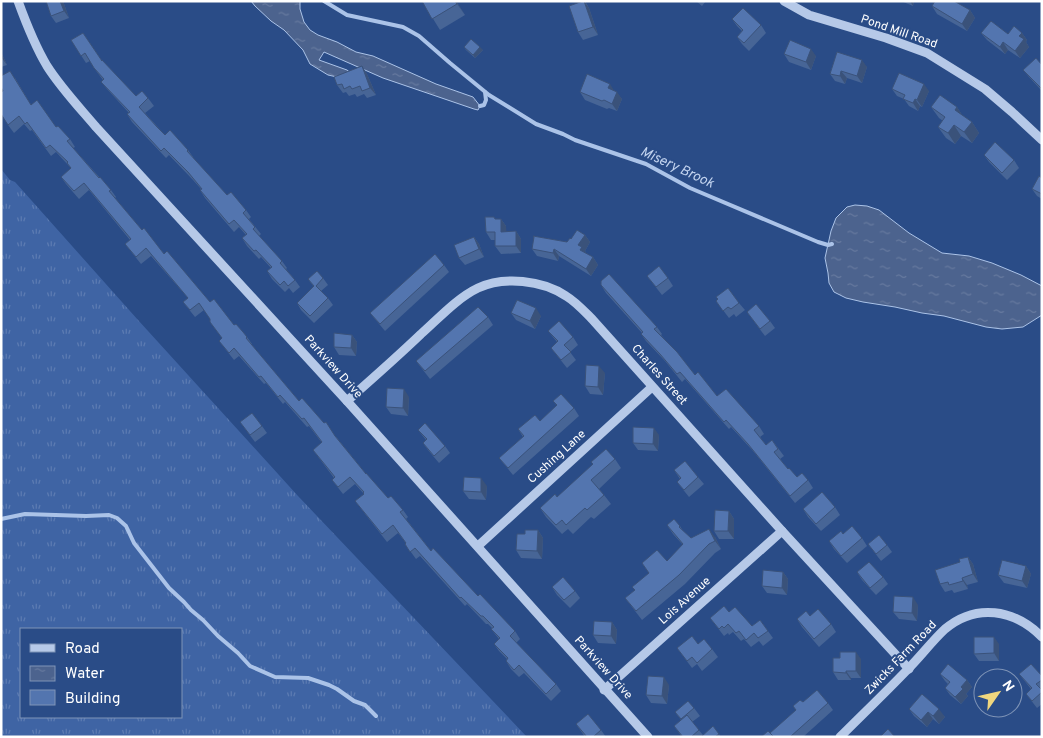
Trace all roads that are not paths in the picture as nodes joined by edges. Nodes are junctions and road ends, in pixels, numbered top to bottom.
1 (18, 1) edge
2 (784, 1) edge
3 (1042, 140) edge
4 (652, 387) junction
5 (347, 401) junction
6 (782, 531) junction
7 (478, 546) junction
8 (1042, 637) edge
9 (909, 669) junction
10 (604, 690) junction
11 (648, 737) edge
12 (840, 737) edge

1 - 5 street, Parkview Drive
2 - 3 street, Pond Mill Road
4 - 5 street, Charles Street
4 - 6 street, Charles Street
4 - 7 street, Cushing Lane
5 - 7 street, Parkview Drive
6 - 9 street, Charles Street
6 - 10 street, Lois Avenue
7 - 10 street, Parkview Drive
8 - 9 street, Zwicks Farm Road
9 - 12 street, Zwicks Farm Road
10 - 11 street, Parkview Drive

